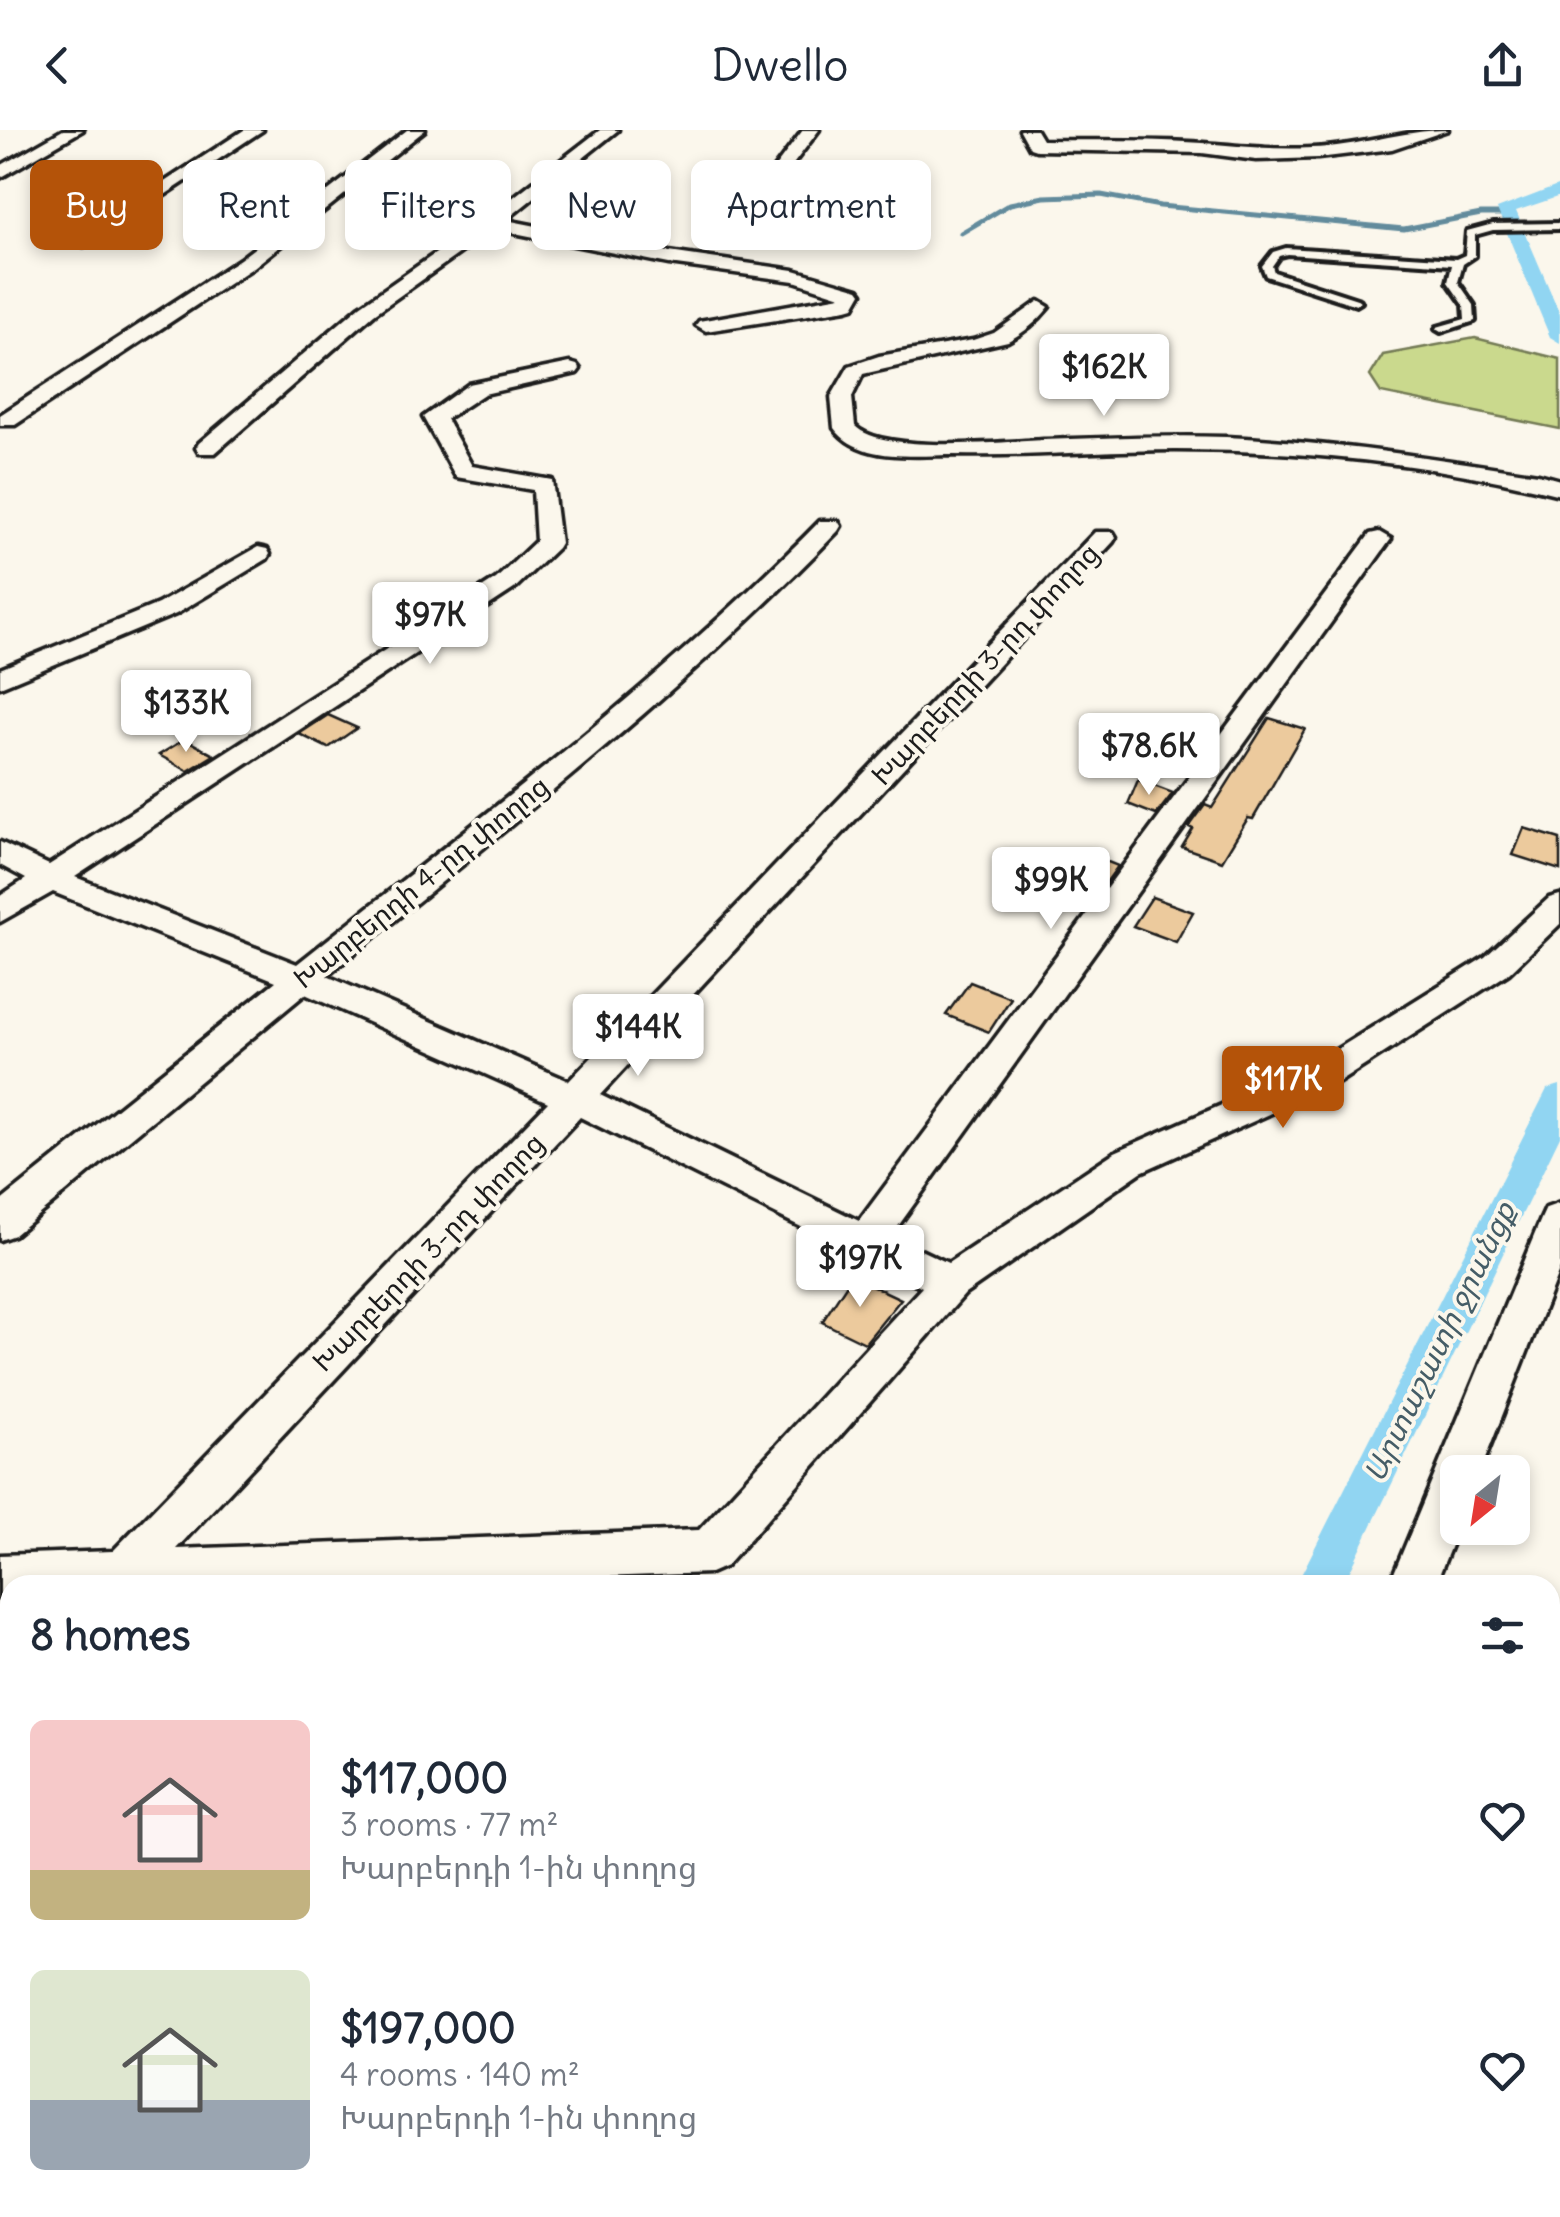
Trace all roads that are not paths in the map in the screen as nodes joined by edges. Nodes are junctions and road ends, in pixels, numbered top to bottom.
1 (76, 130) edge
2 (255, 130) edge
3 (417, 130) edge
4 (610, 130) edge
5 (811, 130) edge
6 (1028, 130) edge
7 (1185, 130) edge
8 (1313, 130) edge
9 (1440, 130) edge
10 (1202, 148) junction
11 (1318, 153) junction
12 (788, 160) edge
13 (0, 173) edge
14 (163, 189) edge
15 (511, 207) edge
16 (1560, 226) edge
17 (511, 227) edge
18 (453, 250) edge
19 (1458, 262) junction
20 (1356, 302) dead end
21 (1040, 307) dead end
22 (706, 324) dead end
23 (1441, 329) dead end
24 (570, 368) dead end
25 (6, 420) dead end
26 (207, 448) dead end
27 (1560, 488) edge
28 (829, 526) dead end
29 (1104, 537) dead end
30 (1379, 539) dead end
31 (258, 554) dead end
32 (0, 680) edge
33 (0, 852) edge
34 (51, 879) junction
35 (1560, 906) edge
36 (0, 910) edge
37 (302, 979) junction
38 (574, 1098) junction
39 (1560, 1219) edge
40 (0, 1224) edge
41 (865, 1242) junction
42 (951, 1282) junction
43 (1465, 1455) edge
44 (1440, 1517) edge
45 (122, 1574) junction
46 (81, 1575) edge
47 (1416, 1575) edge

1 - 13 street
2 - 14 street
3 - 25 street
4 - 15 street
5 - 12 street
6 - 10 street
7 - 10 street
8 - 11 street
9 - 11 street
10 - 11 street
16 - 19 lane
17 - 22 street
18 - 26 street
19 - 20 lane
19 - 23 lane
21 - 27 street
24 - 34 street
28 - 37 street, Խարբերդի 4-րդ փողոց
29 - 38 street, Խարբերդի 3-րդ փողոց
30 - 41 street
31 - 32 street
33 - 34 street
34 - 36 street
34 - 37 street
35 - 42 street
37 - 38 street
37 - 40 street, Խարբերդի 4-րդ փողոց
38 - 41 street
38 - 45 street, Խարբերդի 3-րդ փողոց
39 - 43 street
41 - 42 street
42 - 45 street
44 - 47 street
45 - 46 street

